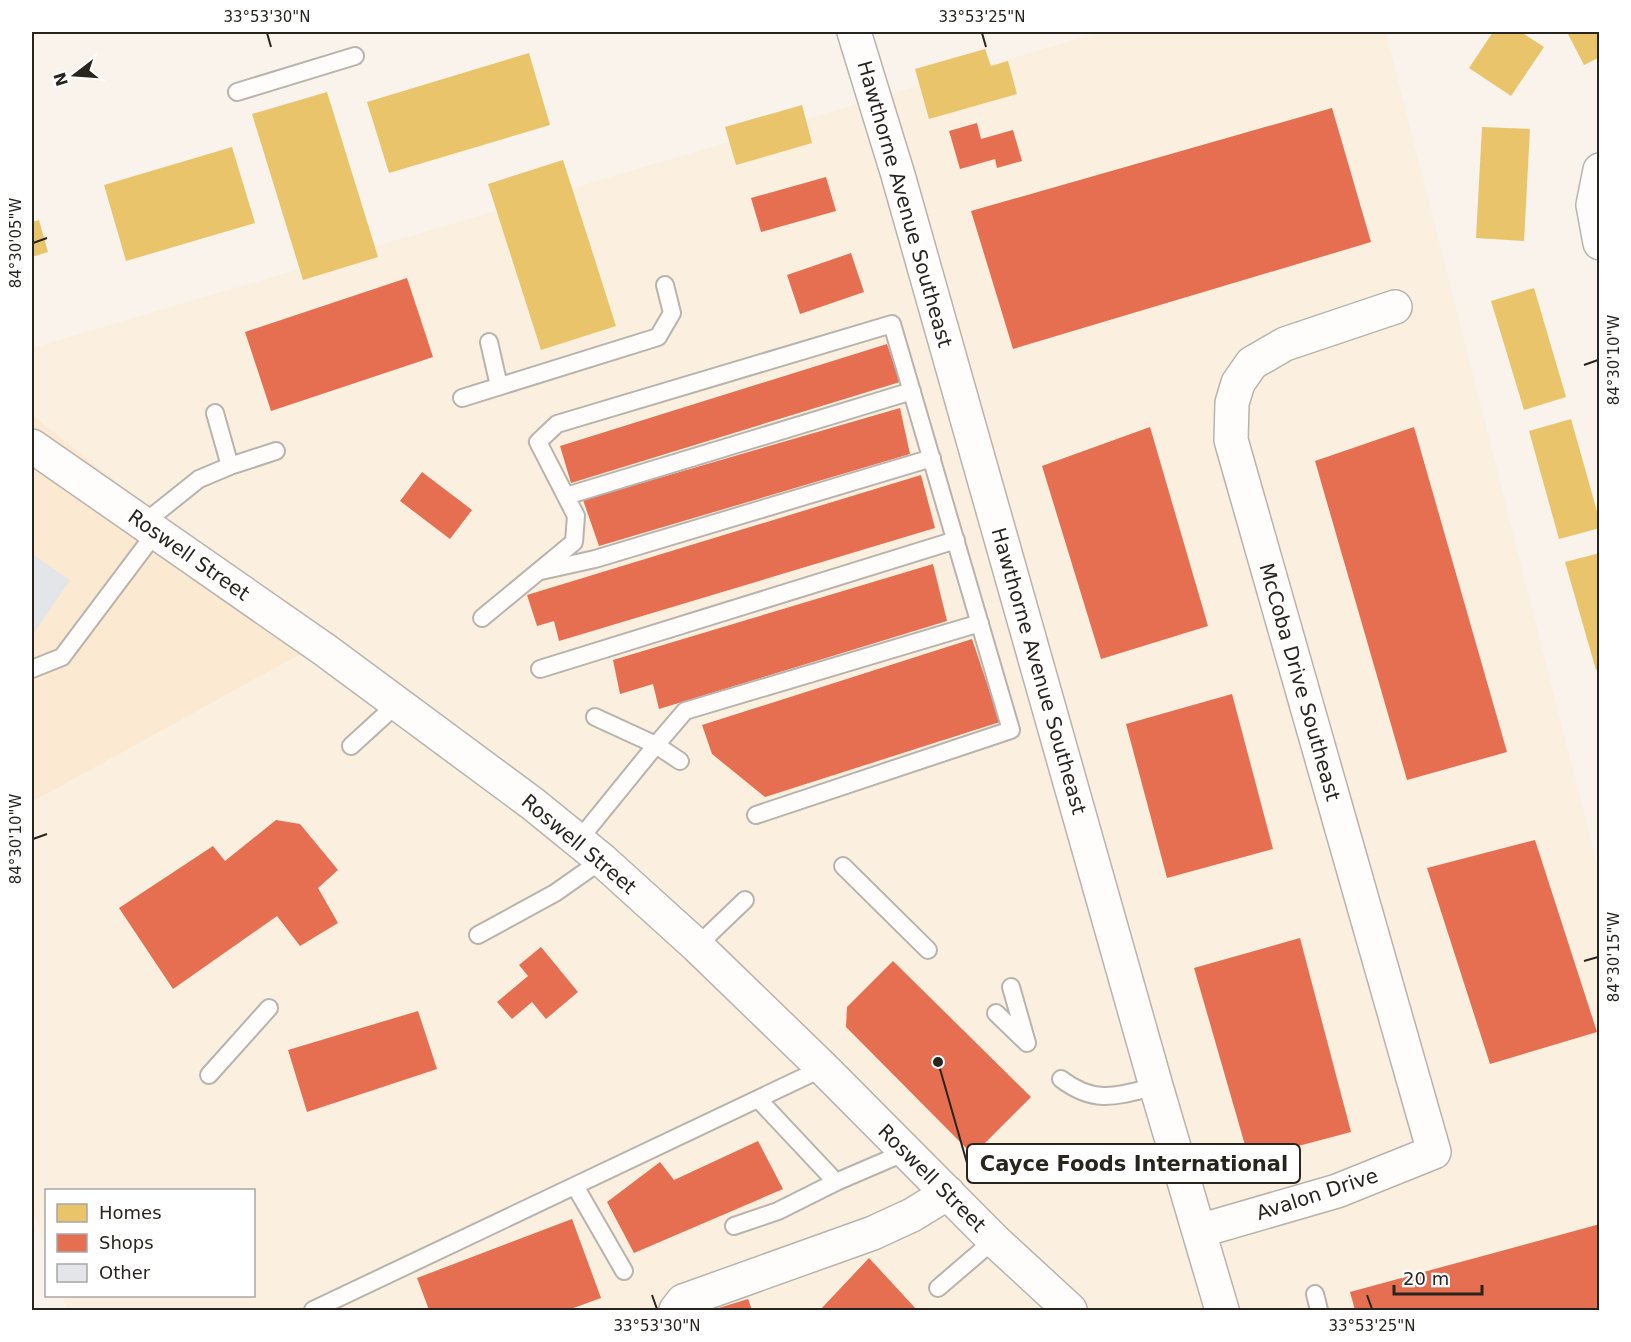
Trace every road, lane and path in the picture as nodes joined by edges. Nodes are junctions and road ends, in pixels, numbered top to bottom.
1 (854, 32) edge
2 (355, 56) dead end
3 (237, 92) dead end
4 (1599, 170) edge
5 (1599, 243) edge
6 (665, 285) dead end
7 (1395, 307) dead end
8 (489, 342) dead end
9 (499, 387) junction
10 (912, 391) junction
11 (462, 398) dead end
12 (215, 413) dead end
13 (32, 446) edge
14 (276, 452) dead end
15 (932, 458) junction
16 (230, 466) junction
17 (566, 496) junction
18 (150, 527) junction
19 (956, 540) junction
20 (537, 572) junction
21 (482, 618) dead end
22 (980, 623) junction
23 (32, 669) edge
24 (540, 669) dead end
25 (397, 704) junction
26 (595, 717) dead end
27 (656, 745) junction
28 (351, 746) dead end
29 (680, 761) dead end
30 (756, 815) dead end
31 (590, 851) junction
32 (843, 866) dead end
33 (745, 900) dead end
34 (478, 935) dead end
35 (697, 946) junction
36 (928, 950) dead end
37 (1011, 987) dead end
38 (269, 1008) dead end
39 (996, 1013) dead end
40 (823, 1068) junction
41 (209, 1075) dead end
42 (1061, 1078) dead end
43 (1156, 1086) junction
44 (758, 1100) junction
45 (906, 1152) junction
46 (1434, 1152) joint
47 (836, 1182) junction
48 (575, 1186) junction
49 (948, 1193) junction
50 (734, 1226) dead end
51 (1199, 1231) junction
52 (994, 1240) junction
53 (624, 1270) dead end
54 (938, 1288) dead end
55 (313, 1311) edge
56 (676, 1311) edge
57 (1070, 1311) edge
58 (1222, 1311) edge

1 - 43 street, Hawthorne Avenue Southeast
2 - 3 lane
4 - 5 street
6 - 9 lane
7 - 46 street, McCoba Drive Southeast
8 - 9 lane
9 - 11 lane
10 - 15 lane
10 - 17 lane
10 - 17 lane
12 - 16 lane
13 - 18 street, Roswell Street
14 - 16 lane
15 - 19 lane
15 - 20 lane
16 - 18 lane
17 - 20 lane
18 - 23 lane
18 - 25 street, Roswell Street
19 - 22 lane
19 - 24 lane
20 - 21 lane
22 - 27 lane
22 - 30 lane
25 - 28 lane
25 - 31 street, Roswell Street
26 - 27 lane
27 - 29 lane
27 - 31 lane
31 - 34 lane
31 - 35 street, Roswell Street
32 - 36 lane
33 - 35 lane
35 - 40 street, Roswell Street
37 - 39 lane
38 - 41 lane
40 - 44 lane
40 - 45 street, Roswell Street
42 - 43 lane
43 - 51 street, Hawthorne Avenue Southeast
44 - 47 lane
44 - 48 lane
45 - 47 lane
45 - 49 street, Roswell Street
46 - 51 street, Avalon Drive
47 - 50 lane
48 - 53 lane
48 - 55 lane
49 - 52 street, Roswell Street
49 - 56 street
51 - 58 street, Hawthorne Avenue Southeast
52 - 54 lane
52 - 57 street, Roswell Street

